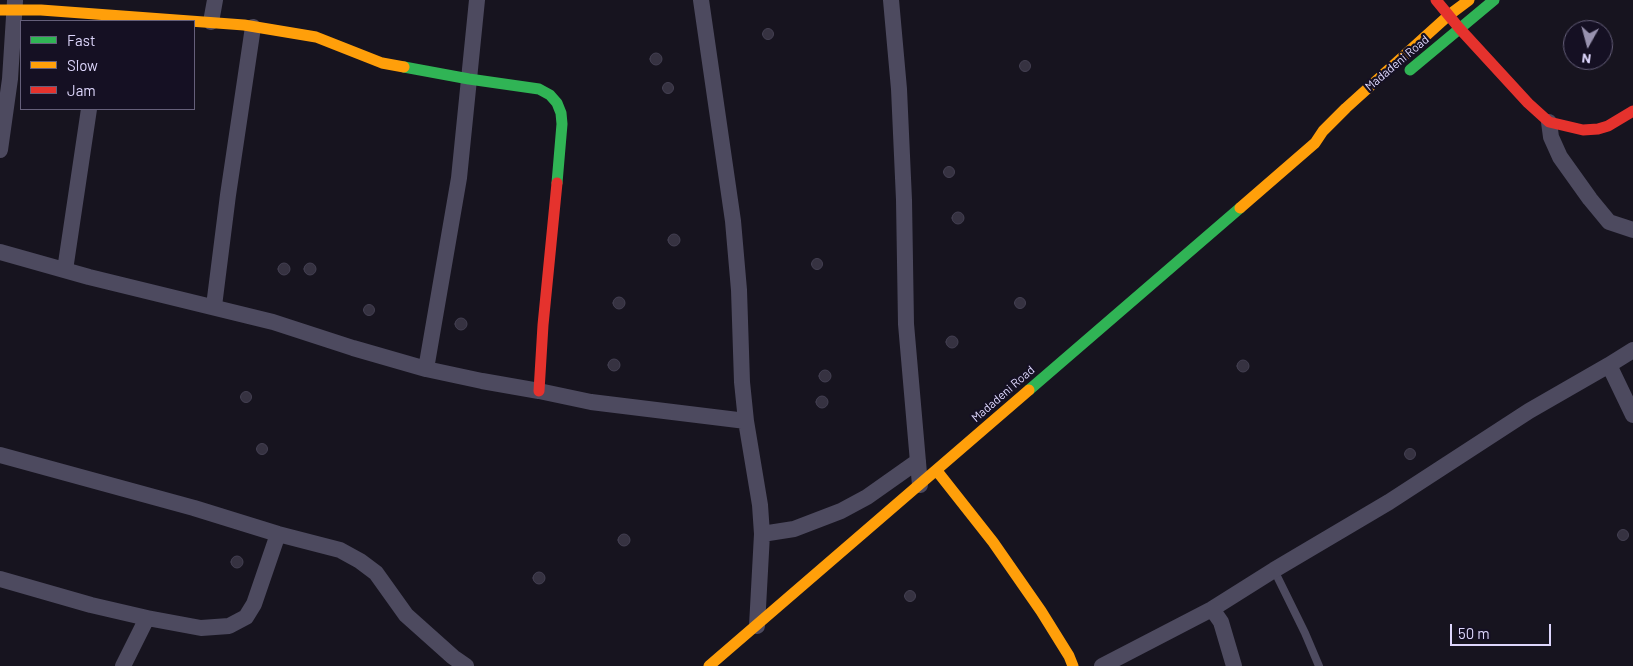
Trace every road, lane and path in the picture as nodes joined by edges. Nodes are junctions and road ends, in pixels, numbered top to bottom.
1 (215, 0) edge
2 (477, 0) edge
3 (701, 0) edge
4 (891, 0) edge
5 (1436, 0) edge
6 (1469, 0) edge
7 (1494, 0) edge
8 (10, 7) edge
9 (1449, 16) junction
10 (101, 18) edge
11 (156, 20) edge
12 (195, 21) edge
13 (211, 22) junction
14 (253, 26) junction
15 (1460, 29) junction
16 (1401, 78) dead end
17 (469, 79) junction
18 (89, 110) edge
19 (1633, 111) edge
20 (1353, 118) dead end
21 (1548, 122) junction
22 (1315, 143) junction
23 (0, 150) edge
24 (1633, 230) edge
25 (0, 252) edge
26 (65, 270) junction
27 (214, 306) junction
28 (1633, 350) edge
29 (1609, 365) junction
30 (426, 369) junction
31 (539, 391) junction
32 (1633, 415) edge
33 (746, 421) junction
34 (0, 455) edge
35 (918, 461) junction
36 (937, 471) junction
37 (920, 485) junction
38 (278, 534) junction
39 (762, 534) junction
40 (1274, 570) junction
41 (0, 579) edge
42 (1212, 609) junction
43 (147, 618) junction
44 (756, 626) junction
45 (123, 666) edge
46 (466, 666) edge
47 (710, 666) edge
48 (1073, 666) edge
49 (1102, 666) edge
50 (1234, 666) edge
51 (1319, 666) edge

1 - 13 street
2 - 17 street
3 - 33 street
4 - 35 street
5 - 9 street
6 - 9 street, Madadeni Road
7 - 15 street, Madadeni Road
8 - 10 street
8 - 23 street
9 - 15 street
9 - 22 street, Madadeni Road
10 - 11 street
12 - 13 street
13 - 14 street
14 - 17 street
14 - 27 street
15 - 16 street, Madadeni Road
15 - 21 street
17 - 30 street
17 - 31 street
18 - 26 street
19 - 21 street
20 - 22 street, Madadeni Road
21 - 24 street
22 - 36 street, Madadeni Road
25 - 26 street
26 - 27 street
27 - 30 street
28 - 29 street
29 - 32 street
29 - 40 street
30 - 31 street
31 - 33 street
33 - 39 street
34 - 38 street
35 - 37 street
35 - 39 street
36 - 37 street, Madadeni Road
36 - 48 street
37 - 44 street, Madadeni Road
38 - 43 street
38 - 46 street
39 - 44 street
40 - 42 street
40 - 51 lane
41 - 43 street
42 - 49 street
42 - 50 street
43 - 45 street
44 - 47 street, Madadeni Road

